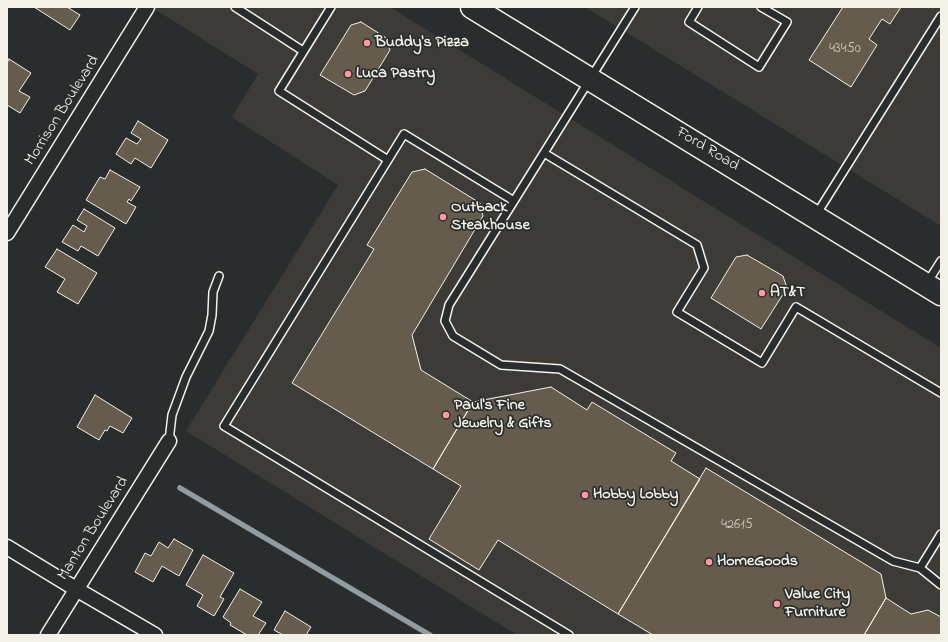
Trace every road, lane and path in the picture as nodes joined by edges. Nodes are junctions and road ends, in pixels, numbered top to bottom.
1 (147, 7) edge
2 (235, 7) edge
3 (331, 7) edge
4 (472, 7) edge
5 (635, 7) edge
6 (698, 7) edge
7 (761, 7) edge
8 (941, 16) edge
9 (304, 51) junction
10 (590, 79) junction
11 (544, 153) junction
12 (388, 160) junction
13 (514, 201) junction
14 (815, 217) junction
15 (7, 233) edge
16 (941, 261) edge
17 (219, 276) dead end
18 (933, 289) edge
19 (941, 393) edge
20 (169, 441) joint
21 (941, 534) edge
22 (7, 547) edge
23 (920, 568) junction
24 (941, 586) edge
25 (76, 589) junction
26 (48, 635) edge
27 (155, 635) edge
28 (569, 635) edge

1 - 15 street, Morrison Boulevard
2 - 9 lane
3 - 9 lane
4 - 10 main road, Ford Road
5 - 10 lane
6 - 7 lane
8 - 14 lane
9 - 12 lane
10 - 11 lane
10 - 14 main road, Ford Road
11 - 13 lane
11 - 19 lane
12 - 13 lane
12 - 28 lane
13 - 23 lane
14 - 18 main road, Ford Road
16 - 18 lane
17 - 20 lane
20 - 25 street, Manton Boulevard
21 - 23 lane
22 - 25 street
23 - 24 lane
25 - 26 street, Manton Boulevard
25 - 27 street

